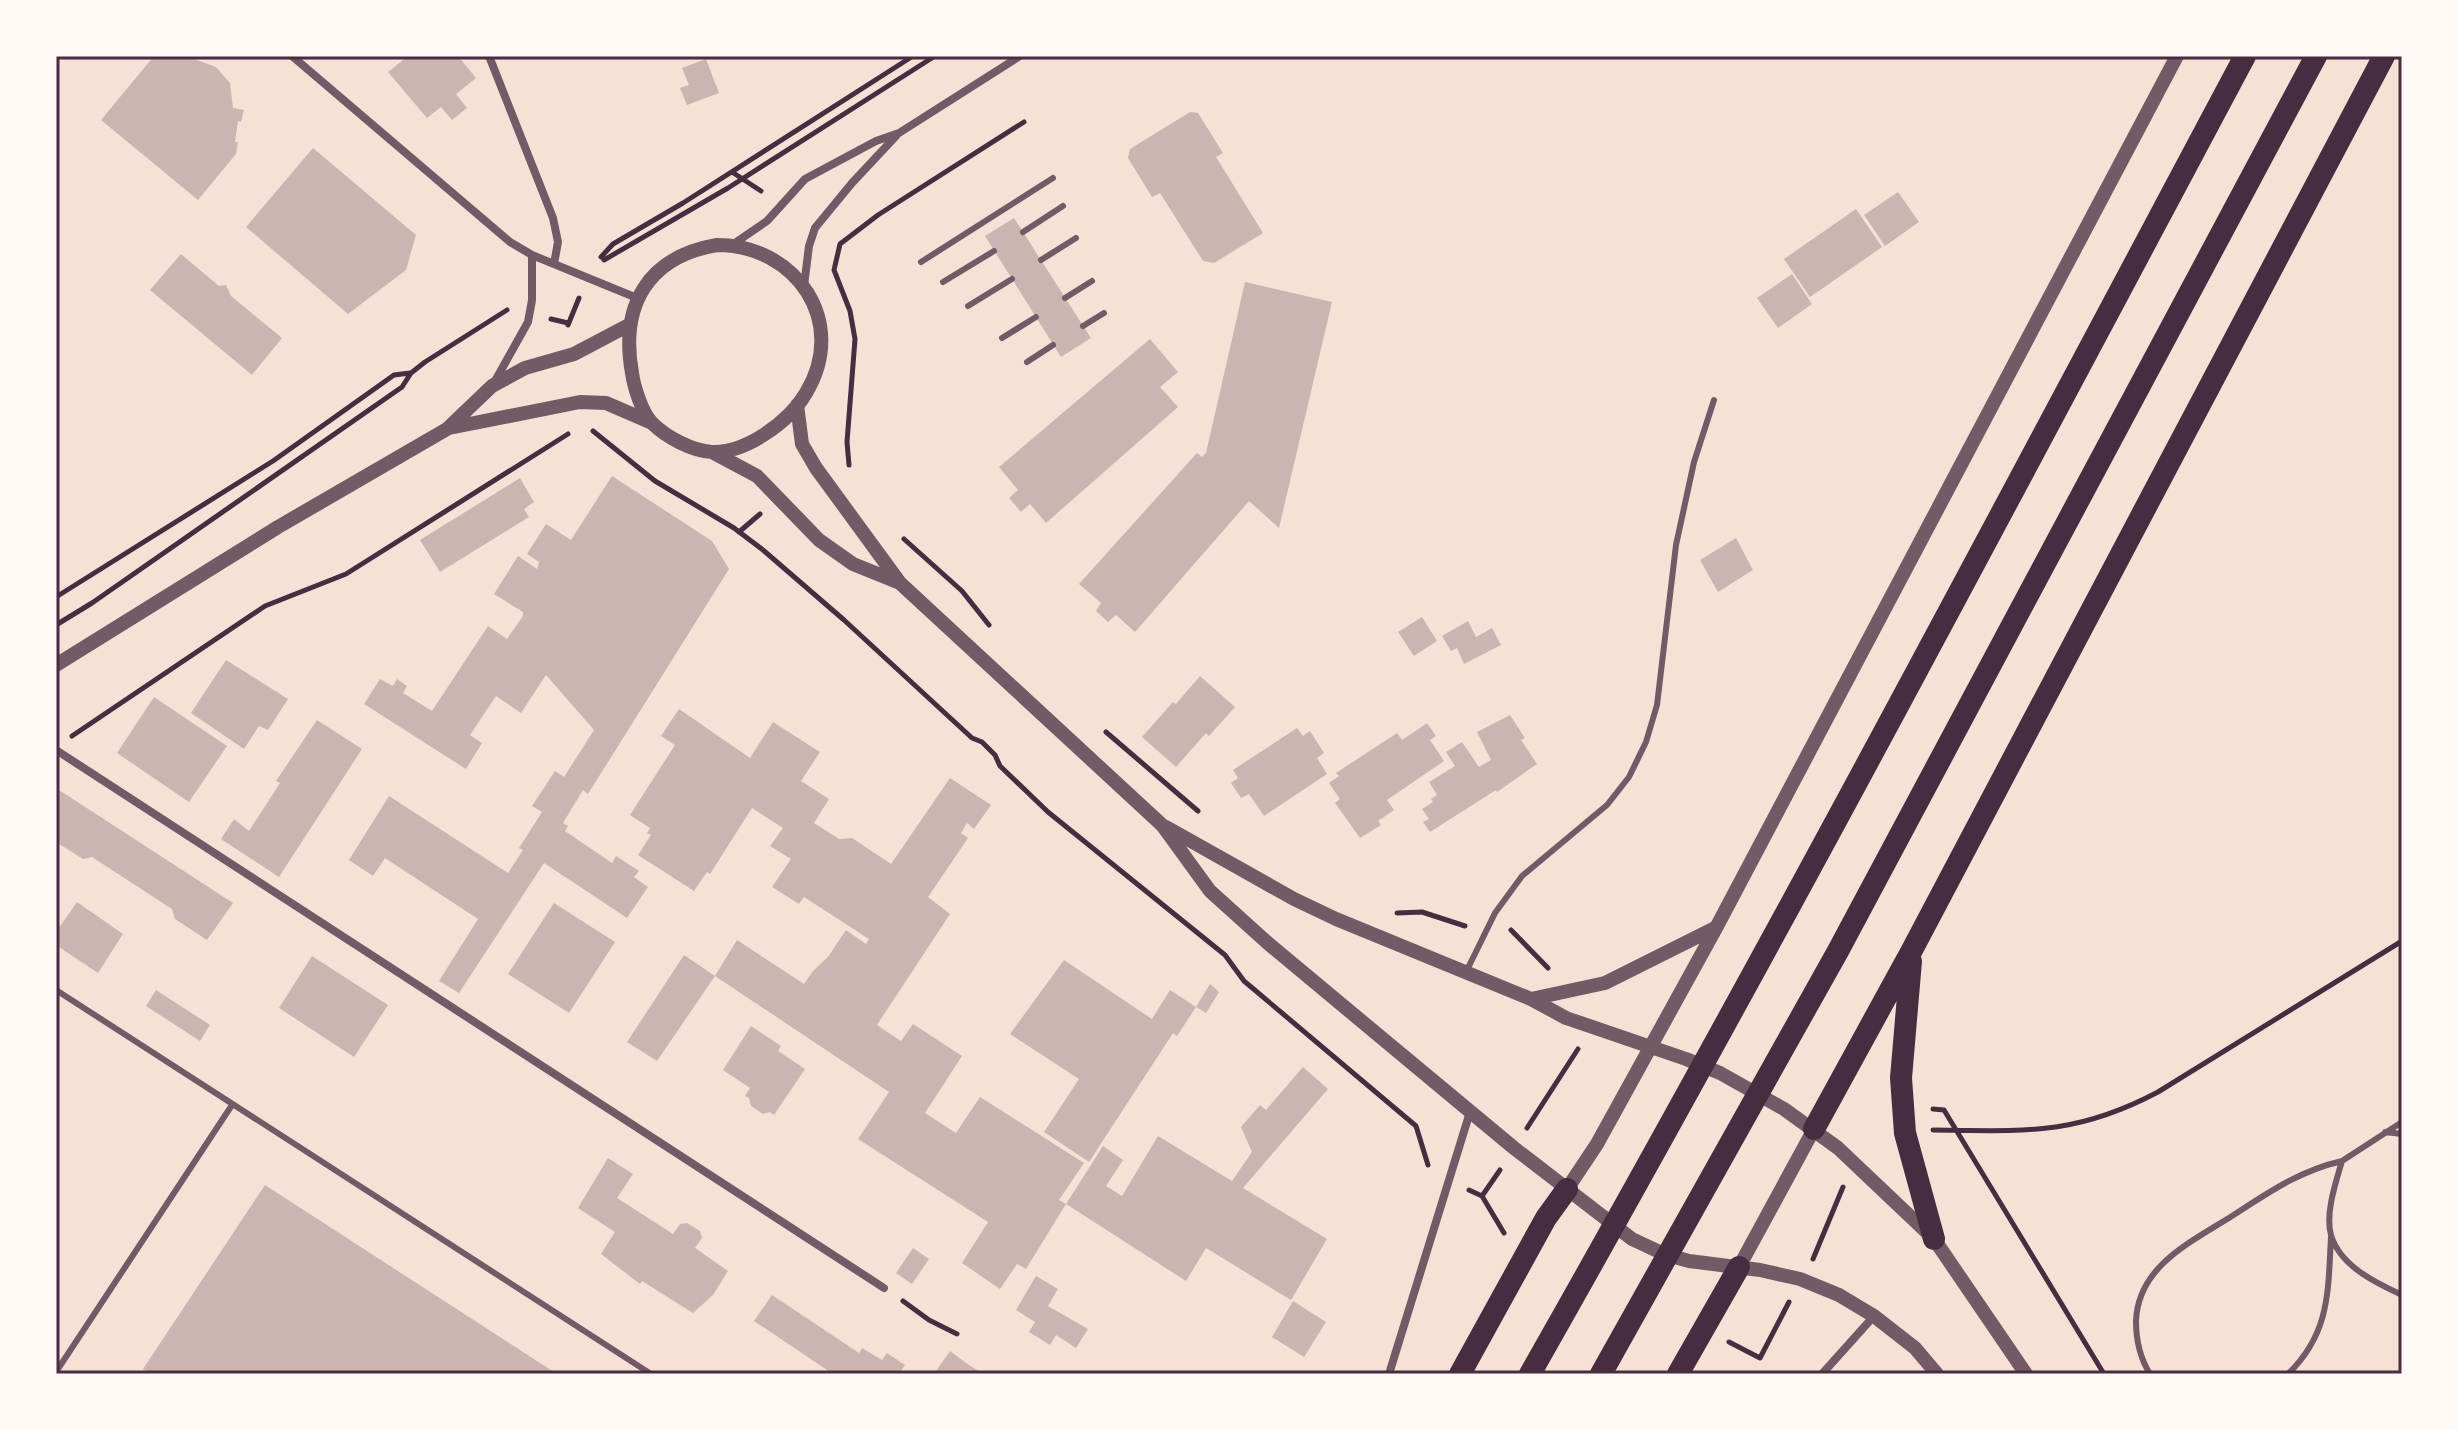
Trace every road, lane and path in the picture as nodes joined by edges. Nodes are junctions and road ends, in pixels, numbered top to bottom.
1 (292, 56) edge
2 (489, 56) edge
3 (913, 56) edge
4 (935, 56) edge
5 (1020, 56) edge
6 (2177, 56) edge
7 (2245, 56) edge
8 (2316, 56) edge
9 (2384, 56) edge
10 (1024, 122) dead end
11 (899, 133) junction
12 (732, 172) junction
13 (1053, 178) dead end
14 (743, 179) junction
15 (771, 198) dead end
16 (1063, 206) dead end
17 (1023, 232) dead end
18 (1076, 238) dead end
19 (732, 245) junction
20 (994, 251) dead end
21 (532, 255) junction
22 (1041, 260) dead end
23 (921, 262) dead end
24 (554, 264) junction
25 (1012, 279) dead end
26 (1092, 281) dead end
27 (943, 282) dead end
28 (804, 286) junction
29 (637, 298) junction
30 (1065, 298) dead end
31 (968, 306) dead end
32 (513, 308) dead end
33 (1104, 313) dead end
34 (1036, 317) dead end
35 (629, 325) junction
36 (1083, 326) dead end
37 (1002, 338) dead end
38 (1053, 345) dead end
39 (1027, 362) dead end
40 (411, 373) junction
41 (492, 386) junction
42 (1714, 400) dead end
43 (797, 405) junction
44 (650, 422) junction
45 (449, 428) junction
46 (583, 429) dead end
47 (575, 432) dead end
48 (712, 452) junction
49 (851, 475) dead end
50 (764, 511) dead end
51 (739, 532) junction
52 (898, 534) dead end
53 (900, 583) junction
54 (56, 597) edge
55 (844, 620) dead end
56 (56, 625) edge
57 (990, 627) dead end
58 (56, 665) edge
59 (1095, 723) dead end
60 (69, 738) dead end
61 (56, 750) edge
62 (1201, 813) dead end
63 (1162, 825) junction
64 (1396, 913) dead end
65 (1490, 920) junction
66 (1716, 928) junction
67 (2402, 941) edge
68 (1912, 950) junction
69 (1561, 967) dead end
70 (1465, 973) junction
71 (56, 990) edge
72 (1531, 999) junction
73 (1651, 1047) junction
74 (232, 1105) junction
75 (1923, 1107) dead end
76 (1470, 1112) junction
77 (2402, 1122) edge
78 (1814, 1129) junction
79 (1924, 1130) dead end
80 (1956, 1130) junction
81 (2385, 1132) junction
82 (2402, 1134) edge
83 (2342, 1161) junction
84 (1567, 1189) junction
85 (2331, 1235) junction
86 (1934, 1239) junction
87 (1739, 1267) junction
88 (884, 1288) joint
89 (2402, 1295) edge
90 (1874, 1316) junction
91 (957, 1334) dead end
92 (56, 1372) edge
93 (651, 1374) edge
94 (1389, 1374) edge
95 (1460, 1374) edge
96 (1530, 1374) edge
97 (1601, 1374) edge
98 (1678, 1374) edge
99 (1822, 1374) edge
100 (1937, 1374) edge
101 (2026, 1374) edge
102 (2104, 1374) edge
103 (2150, 1374) edge
104 (2288, 1374) edge

1 - 21 street
2 - 24 street
3 - 12 path
4 - 14 path
5 - 11 street
6 - 66 street
7 - 96 highway
8 - 97 highway
9 - 68 highway
10 - 49 path
11 - 19 street
11 - 28 street
12 - 14 path
12 - 14 path
13 - 23 lane
14 - 15 path
16 - 17 lane
18 - 22 lane
19 - 28 street
19 - 29 street
20 - 27 lane
21 - 24 street
21 - 41 street
24 - 29 street
25 - 31 lane
26 - 30 lane
28 - 43 street
29 - 35 street
32 - 40 path
33 - 36 lane
34 - 37 lane
35 - 41 street
35 - 44 street
38 - 39 lane
40 - 54 path
40 - 56 path
41 - 45 street
42 - 65 lane
43 - 48 street
43 - 53 street
44 - 45 street
44 - 48 street
45 - 58 street
46 - 51 path
47 - 60 path
48 - 53 street
50 - 51 path
51 - 55 path
52 - 57 path
53 - 63 street
59 - 62 path
61 - 88 street
63 - 70 street
63 - 76 street
64 - 65 path
65 - 69 path
65 - 70 lane
66 - 72 street
66 - 73 street
67 - 80 path
68 - 78 highway
68 - 86 highway
70 - 72 street
71 - 74 lane
72 - 73 street
73 - 78 street
73 - 84 street
74 - 92 lane
74 - 93 lane
75 - 80 path
76 - 84 street
76 - 94 street
77 - 81 lane
78 - 86 street
78 - 87 street
79 - 80 path
80 - 102 path
81 - 82 lane
81 - 83 lane
83 - 85 lane
83 - 103 lane
84 - 87 street
84 - 95 highway
85 - 89 lane
85 - 104 lane
86 - 101 street
87 - 90 street
87 - 98 highway
88 - 91 path
90 - 99 street
90 - 100 street

